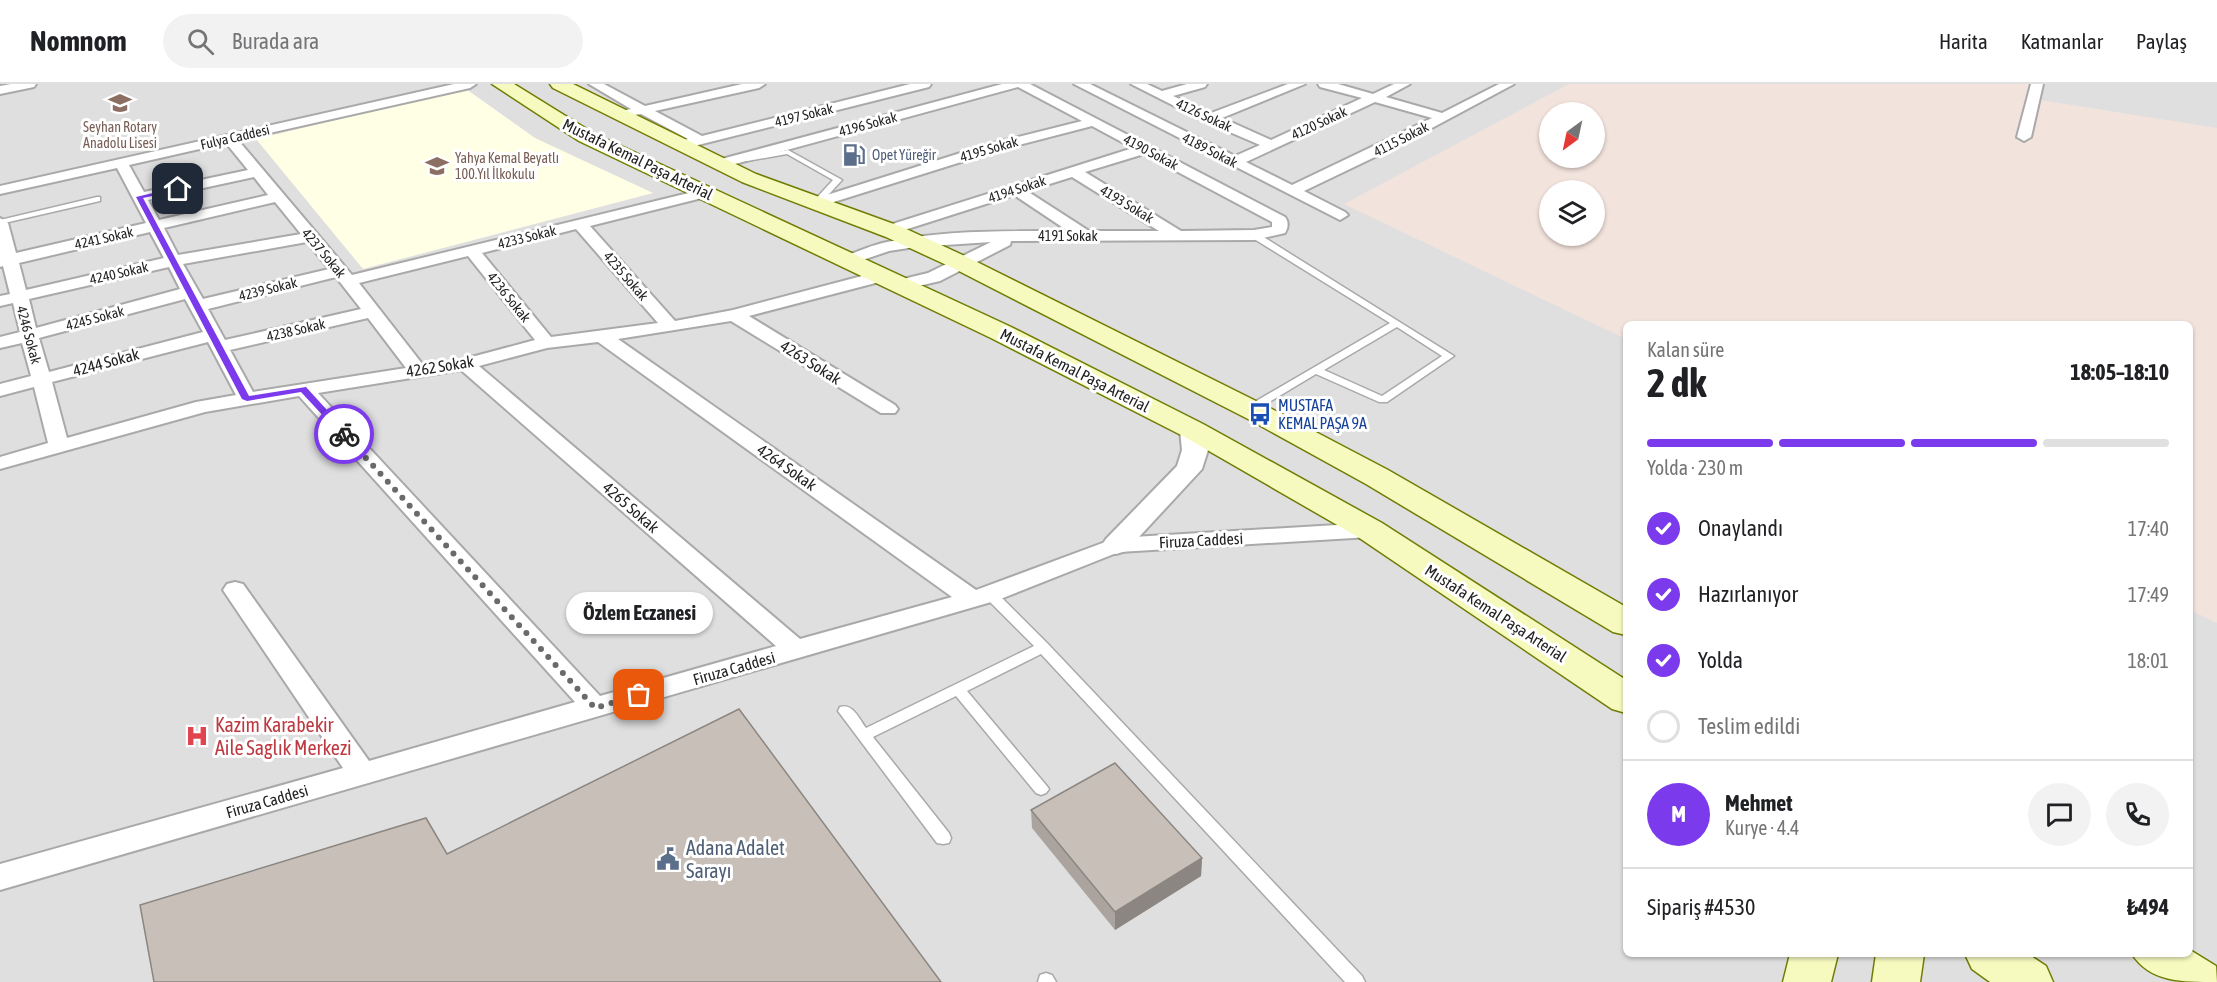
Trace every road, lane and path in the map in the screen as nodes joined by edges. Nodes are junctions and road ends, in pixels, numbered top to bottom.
1 (30, 84) edge
2 (470, 84) edge
3 (501, 84) edge
4 (594, 84) edge
5 (759, 84) edge
6 (925, 84) edge
7 (1016, 84) edge
8 (1022, 84) edge
9 (1080, 84) edge
10 (1137, 84) edge
11 (1201, 84) edge
12 (1299, 84) edge
13 (1324, 84) edge
14 (1404, 84) edge
15 (1508, 84) edge
16 (2037, 84) edge
17 (564, 87) edge
18 (0, 90) edge
19 (1161, 95) junction
20 (1374, 98) junction
21 (644, 110) junction
22 (620, 115) junction
23 (1444, 117) junction
24 (1209, 118) junction
25 (1093, 122) junction
26 (2024, 137) dead end
27 (229, 138) junction
28 (691, 143) junction
29 (1271, 145) junction
30 (1145, 149) junction
31 (1234, 162) junction
32 (121, 163) junction
33 (719, 164) junction
34 (1073, 171) junction
35 (257, 172) junction
36 (1014, 189) junction
37 (0, 190) edge
38 (1292, 191) junction
39 (705, 193) junction
40 (139, 197) junction
41 (278, 197) junction
42 (97, 199) dead end
43 (816, 203) junction
44 (1340, 215) dead end
45 (1280, 220) joint
46 (0, 222) edge
47 (580, 224) junction
48 (154, 226) junction
49 (889, 230) junction
50 (1254, 235) junction
51 (1017, 236) junction
52 (1086, 236) junction
53 (1181, 236) junction
54 (310, 237) junction
55 (915, 242) junction
56 (472, 251) junction
57 (4, 261) edge
58 (173, 261) junction
59 (848, 261) junction
60 (961, 263) junction
61 (344, 276) junction
62 (891, 281) junction
63 (19, 296) junction
64 (194, 299) junction
65 (0, 301) edge
66 (372, 312) junction
67 (734, 315) junction
68 (1397, 323) junction
69 (671, 327) junction
70 (29, 335) junction
71 (602, 336) junction
72 (216, 341) junction
73 (0, 343) edge
74 (546, 343) junction
75 (465, 364) junction
76 (417, 370) junction
77 (1315, 370) junction
78 (41, 379) junction
79 (303, 389) junction
80 (0, 390) edge
81 (247, 399) junction
82 (888, 409) dead end
83 (1250, 409) junction
84 (1193, 430) junction
85 (59, 447) junction
86 (0, 463) edge
87 (1370, 530) junction
88 (1116, 545) junction
89 (235, 590) dead end
90 (981, 596) junction
91 (1623, 621) edge
92 (1043, 647) junction
93 (796, 650) junction
94 (957, 688) junction
95 (1623, 697) edge
96 (595, 708) junction
97 (845, 711) dead end
98 (863, 736) junction
99 (363, 774) junction
100 (1041, 789) dead end
101 (943, 838) dead end
102 (0, 877) edge
103 (1813, 957) edge
104 (1900, 957) edge
105 (1993, 957) edge
106 (2161, 957) edge
107 (1356, 982) edge
108 (1807, 982) edge
109 (1896, 982) edge
110 (2029, 982) edge
111 (2199, 982) edge

1 - 18 street
2 - 27 street, Fulya Caddesi
3 - 39 main road, Mustafa Kemal Paşa Arterial
4 - 17 street
4 - 21 street
5 - 21 street
6 - 28 street, 4197 Sokak
7 - 33 street, 4196 Sokak
8 - 25 street, 4190 Sokak
9 - 31 street, 4189 Sokak
10 - 19 street, 4126 Sokak
11 - 19 street
12 - 24 street
13 - 20 street
14 - 20 street, 4120 Sokak
15 - 23 street, 4115 Sokak
16 - 26 street
17 - 22 main road, Mustafa Kemal Paşa Arterial
19 - 24 street, 4126 Sokak
20 - 23 street
20 - 29 street, 4120 Sokak
21 - 22 street
21 - 28 street
22 - 28 main road, Mustafa Kemal Paşa Arterial
23 - 38 street, 4115 Sokak
24 - 29 street, 4126 Sokak
25 - 30 street, 4190 Sokak
25 - 43 street, 4195 Sokak
27 - 32 street, Fulya Caddesi
27 - 35 street, 4237 Sokak
28 - 33 main road, Mustafa Kemal Paşa Arterial
29 - 31 street, 4120 Sokak
30 - 34 street, 4194 Sokak
30 - 45 street, 4190 Sokak
31 - 38 street, 4189 Sokak
32 - 37 street, Fulya Caddesi
32 - 40 street
33 - 43 main road, Mustafa Kemal Paşa Arterial
33 - 43 lane
34 - 36 street, 4194 Sokak
34 - 53 street, 4193 Sokak
35 - 40 street
35 - 41 street, 4237 Sokak
36 - 49 street, 4194 Sokak
36 - 52 street
38 - 44 street, 4189 Sokak
39 - 47 street, 4233 Sokak
39 - 59 main road, Mustafa Kemal Paşa Arterial
40 - 48 street
41 - 48 street, 4241 Sokak
41 - 54 street, 4237 Sokak
42 - 46 lane
43 - 49 main road, Mustafa Kemal Paşa Arterial
45 - 50 street, 4191 Sokak
46 - 57 street, 4246 Sokak
47 - 56 street, 4233 Sokak
47 - 69 street, 4235 Sokak
48 - 57 street, 4241 Sokak
48 - 58 street
49 - 55 main road, Mustafa Kemal Paşa Arterial
50 - 53 street, 4191 Sokak
50 - 68 lane
51 - 52 street, 4191 Sokak
51 - 55 street, 4191 Sokak
51 - 60 street, 4262 Sokak
52 - 53 street, 4191 Sokak
54 - 58 street, 4240 Sokak
54 - 61 street, 4237 Sokak
55 - 59 street, 4191 Sokak
55 - 60 main road, Mustafa Kemal Paşa Arterial
56 - 61 street, 4233 Sokak
56 - 74 street, 4236 Sokak
57 - 63 street, 4246 Sokak
58 - 63 street, 4240 Sokak
58 - 64 street
59 - 62 main road, Mustafa Kemal Paşa Arterial
60 - 62 street, 4262 Sokak
60 - 83 main road, Mustafa Kemal Paşa Arterial
61 - 64 street, 4239 Sokak
61 - 66 street, 4237 Sokak
62 - 67 street, 4262 Sokak
62 - 84 main road, Mustafa Kemal Paşa Arterial
63 - 65 street, 4240 Sokak
63 - 70 street, 4246 Sokak
64 - 70 street, 4245 Sokak
64 - 72 street
66 - 72 street, 4238 Sokak
66 - 76 street, 4237 Sokak
67 - 69 street, 4262 Sokak
67 - 82 street, 4263 Sokak
68 - 77 lane
68 - 77 lane
69 - 71 street, 4262 Sokak
70 - 73 street, 4245 Sokak
70 - 78 street, 4246 Sokak
71 - 74 street, 4262 Sokak
71 - 90 street, 4264 Sokak
72 - 78 street, 4244 Sokak
72 - 81 street
74 - 75 street, 4262 Sokak
75 - 76 street, 4262 Sokak
75 - 93 street, 4265 Sokak
76 - 79 street, 4262 Sokak
77 - 83 lane
78 - 80 street, 4244 Sokak
78 - 85 street, 4246 Sokak
79 - 81 street, 4262 Sokak
79 - 96 street
81 - 85 street, 4262 Sokak
83 - 91 main road, Mustafa Kemal Paşa Arterial
84 - 87 main road, Mustafa Kemal Paşa Arterial
84 - 88 street
85 - 86 street, 4262 Sokak
87 - 88 street, Firuza Caddesi
87 - 95 main road, Mustafa Kemal Paşa Arterial
88 - 90 street, Firuza Caddesi
89 - 99 street
90 - 92 lane
90 - 93 street, Firuza Caddesi
92 - 94 lane
92 - 107 lane
93 - 96 street, Firuza Caddesi
94 - 98 lane
94 - 100 lane
96 - 99 street, Firuza Caddesi
97 - 98 lane
98 - 101 lane
99 - 102 street, Firuza Caddesi
103 - 108 main road
104 - 109 main road
105 - 110 main road
106 - 111 main road

